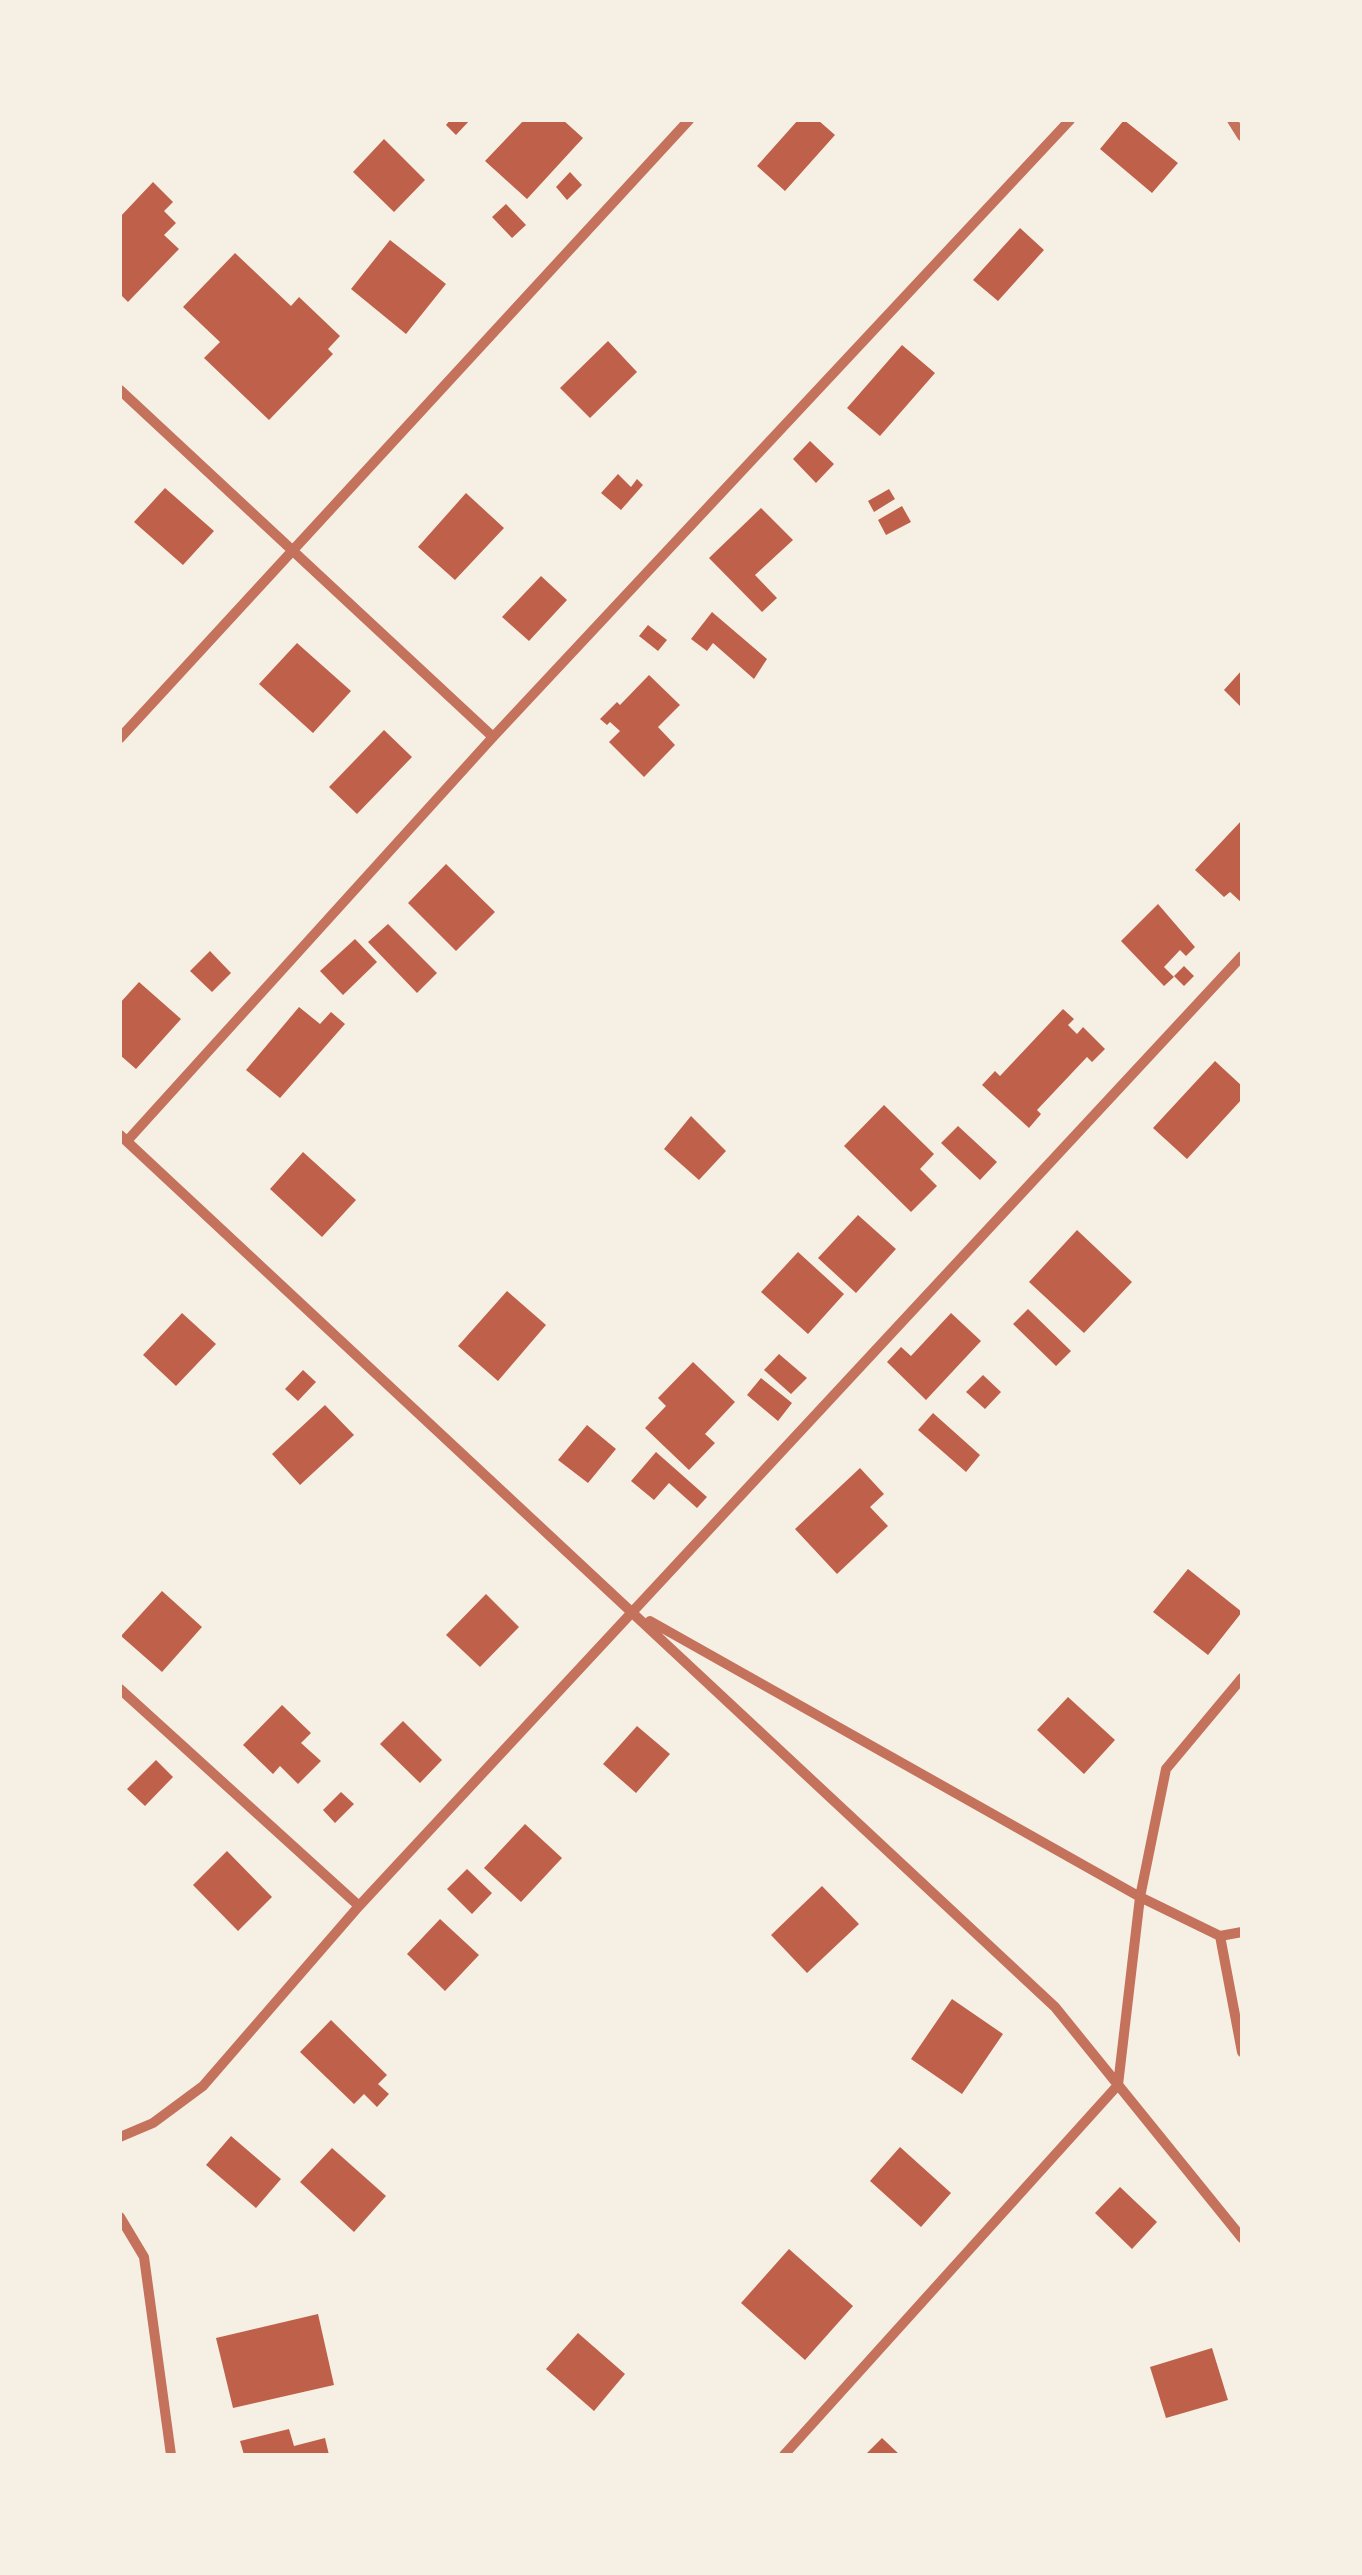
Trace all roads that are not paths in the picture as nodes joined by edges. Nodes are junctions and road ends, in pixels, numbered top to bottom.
1 (1070, 120) edge
2 (1232, 120) edge
3 (684, 122) edge
4 (1242, 136) edge
5 (120, 390) edge
6 (293, 552) junction
7 (120, 738) edge
8 (494, 738) junction
9 (1242, 956) edge
10 (123, 1138) edge
11 (634, 1612) junction
12 (1242, 1678) edge
13 (120, 1689) edge
14 (1140, 1898) junction
15 (359, 1906) junction
16 (1242, 1932) edge
17 (1220, 1936) junction
18 (1242, 2052) edge
19 (1118, 2085) junction
20 (120, 2137) edge
21 (120, 2218) edge
22 (1242, 2238) edge
23 (171, 2455) edge
24 (784, 2455) edge

1 - 8 street
2 - 4 street
3 - 6 street
5 - 6 street
6 - 7 street
6 - 8 street
8 - 10 street
9 - 11 street
10 - 11 street
11 - 14 street
11 - 15 street
11 - 19 street
12 - 14 street
13 - 15 street
14 - 17 street
14 - 19 street
15 - 20 street
16 - 17 street
17 - 18 street
19 - 22 street
19 - 24 street
21 - 23 street

